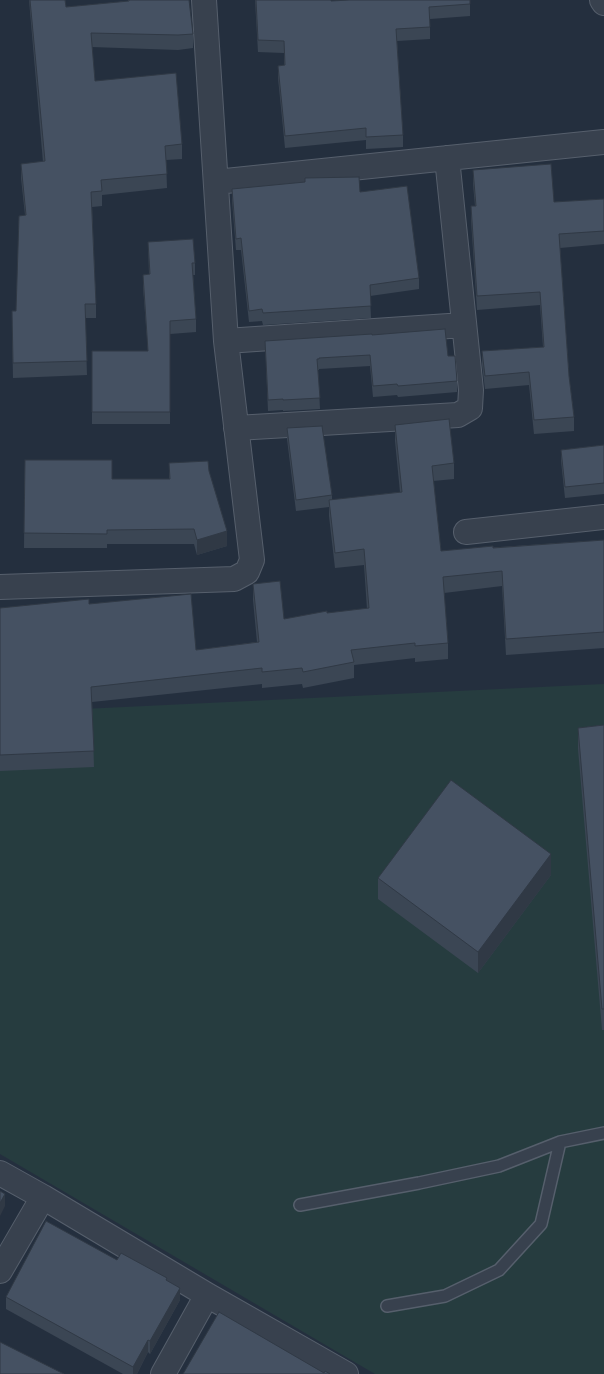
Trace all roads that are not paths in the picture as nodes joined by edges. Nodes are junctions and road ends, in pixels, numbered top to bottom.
1 (204, 0) edge
2 (604, 142) edge
3 (448, 158) junction
4 (216, 182) junction
5 (464, 325) junction
6 (226, 341) junction
7 (236, 428) junction
8 (604, 517) edge
9 (466, 532) dead end
10 (0, 587) edge
11 (604, 1133) edge
12 (560, 1142) junction
13 (0, 1173) edge
14 (43, 1197) junction
15 (300, 1205) dead end
16 (0, 1272) edge
17 (207, 1295) junction
18 (387, 1306) dead end
19 (163, 1374) edge
20 (346, 1374) edge

1 - 4 street
2 - 3 street
3 - 4 street
3 - 5 street
4 - 6 street
5 - 6 street
5 - 7 street
6 - 7 street
7 - 10 street
8 - 9 street
11 - 12 lane
12 - 15 lane
12 - 18 lane
13 - 14 street
14 - 16 street
14 - 17 street
17 - 19 street
17 - 20 street

